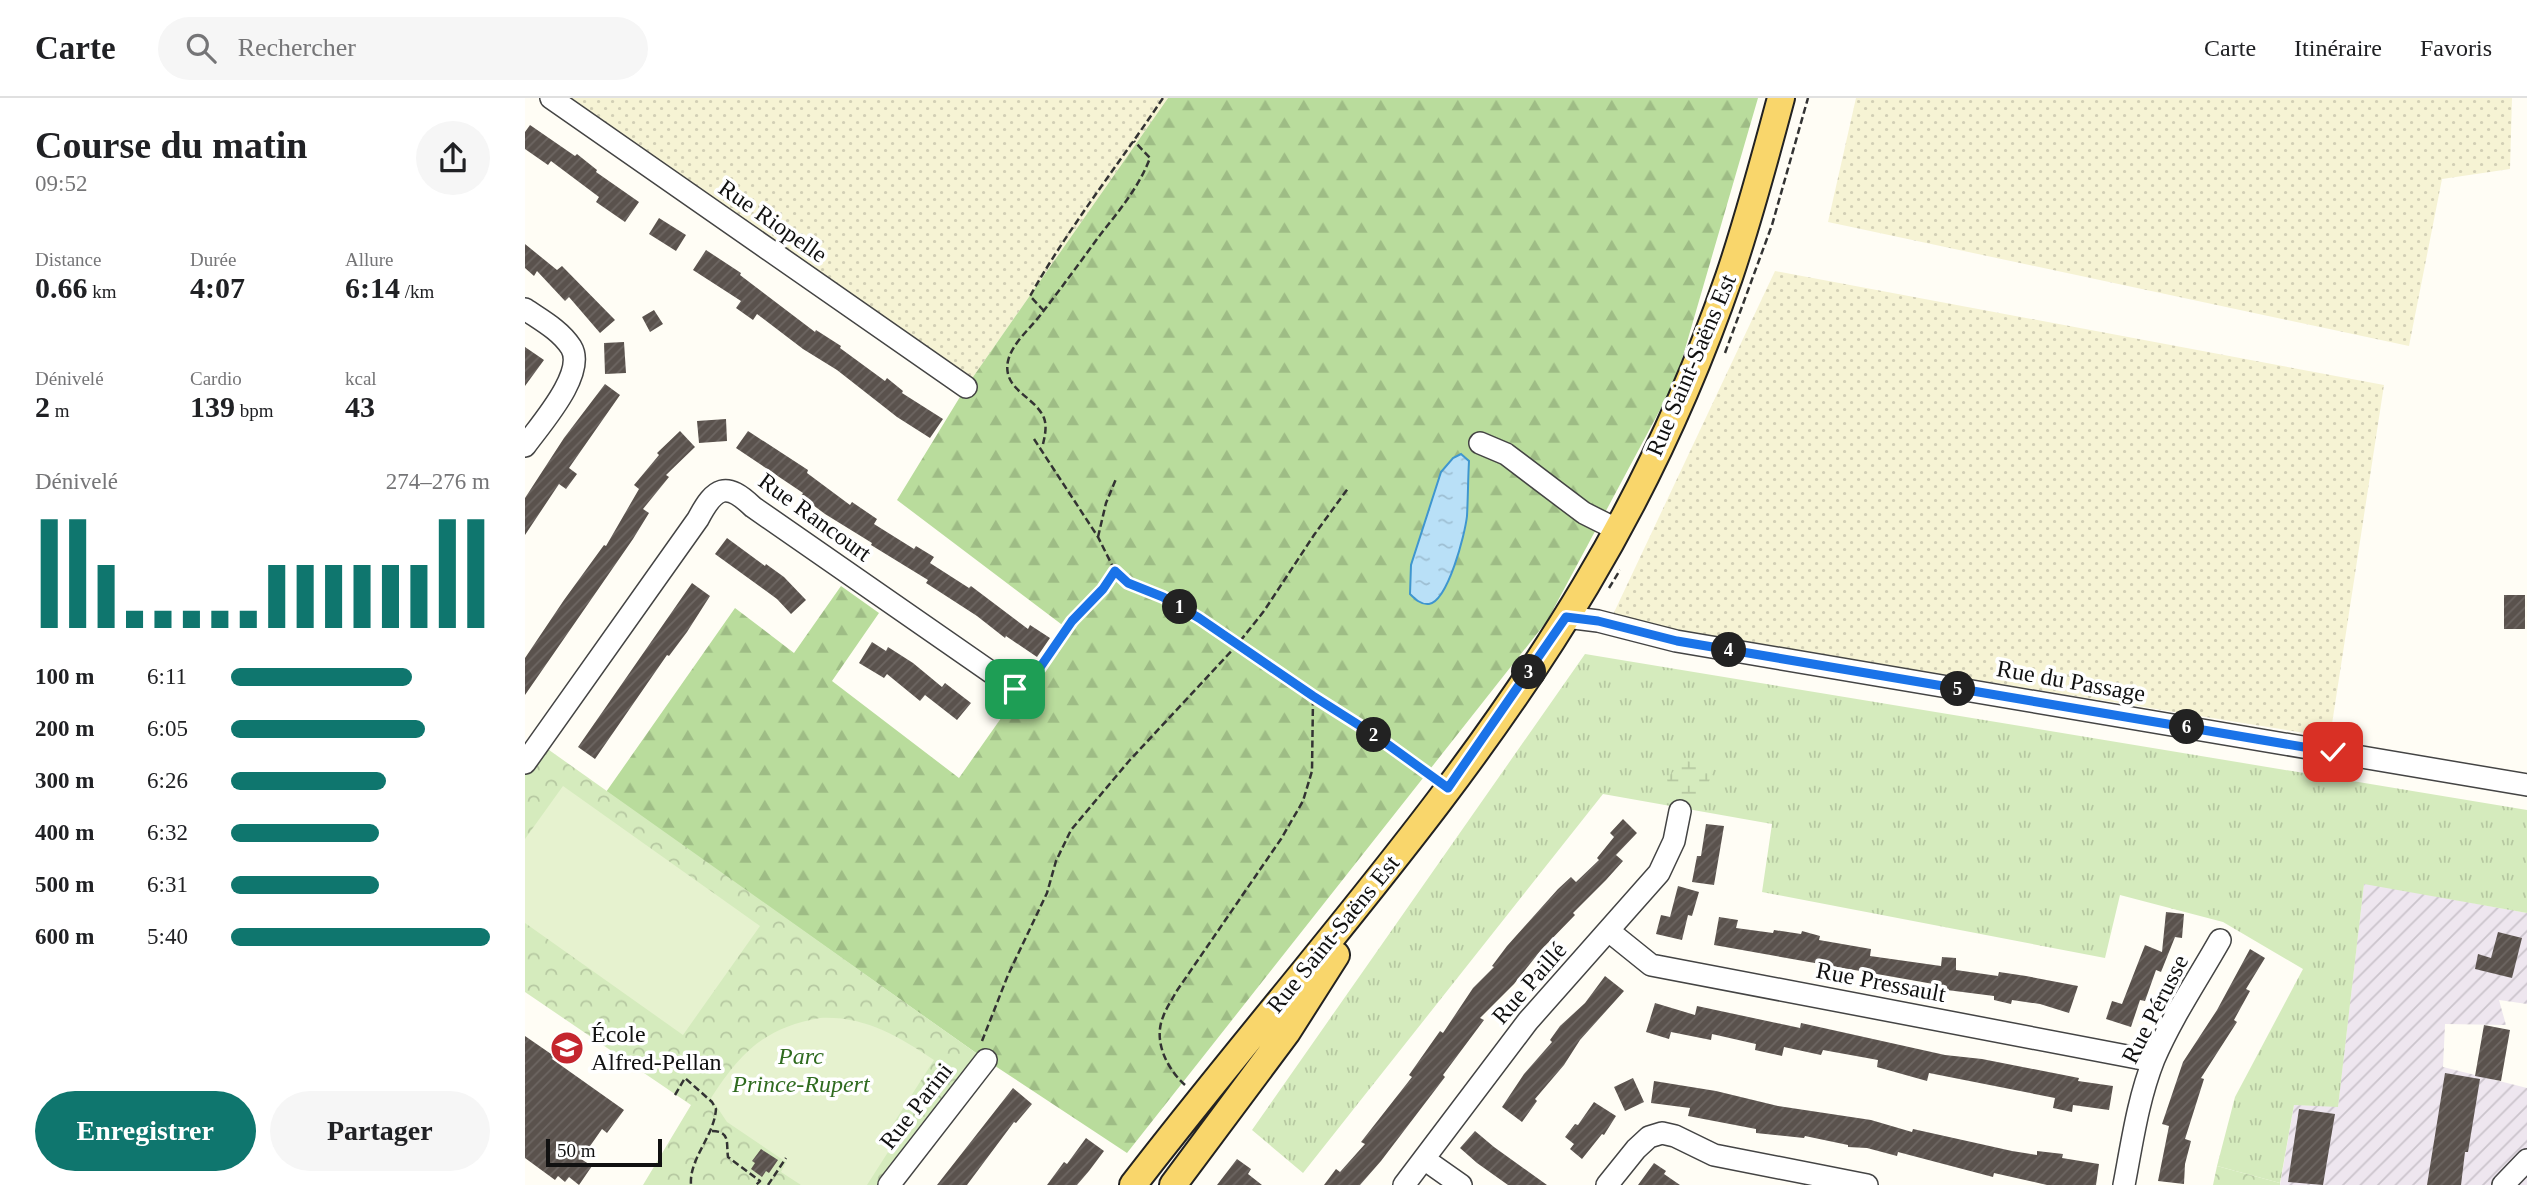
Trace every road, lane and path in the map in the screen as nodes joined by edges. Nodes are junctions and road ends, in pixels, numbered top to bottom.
1 (551, 98) edge
2 (1163, 98) edge
3 (1781, 98) edge
4 (1135, 141) junction
5 (525, 309) edge
6 (1044, 311) junction
7 (966, 387) dead end
8 (1034, 439) dead end
9 (1479, 443) dead end
10 (1043, 444) dead end
11 (525, 446) edge
12 (1116, 479) dead end
13 (1349, 487) dead end
14 (1616, 529) junction
15 (1098, 537) junction
16 (1115, 571) junction
17 (1566, 617) junction
18 (1237, 645) junction
19 (1015, 689) joint
20 (1313, 696) junction
21 (525, 763) edge
22 (2527, 785) edge
23 (1448, 788) junction
24 (1680, 811) dead end
25 (1406, 844) junction
26 (1610, 932) junction
27 (2220, 940) dead end
28 (986, 1060) joint
29 (2153, 1061) junction
30 (675, 1095) dead end
31 (1200, 1098) junction
32 (712, 1131) junction
33 (786, 1158) dead end
34 (1424, 1159) junction
35 (2527, 1160) edge
36 (1147, 1180) edge
37 (758, 1183) edge
38 (691, 1185) edge
39 (767, 1185) edge
40 (889, 1185) edge
41 (1173, 1185) edge
42 (1404, 1185) edge
43 (1461, 1185) edge
44 (1607, 1185) edge
45 (1867, 1185) edge
46 (2124, 1185) edge
47 (2503, 1185) edge

1 - 7 street, Rue Riopelle
2 - 4 path
3 - 14 main road, Rue Saint-Saëns Est
4 - 6 path
4 - 6 path
5 - 11 street
6 - 10 path
8 - 15 path
9 - 14 street
12 - 15 path
13 - 18 path
14 - 17 main road, Rue Saint-Saëns Est
15 - 16 path
16 - 18 path
16 - 19 path
17 - 22 street, Rue du Passage
17 - 23 main road, Rue Saint-Saëns Est
18 - 20 path
18 - 28 path
19 - 21 street, Rue Rancourt
20 - 23 path
20 - 31 path
23 - 25 main road, Rue Saint-Saëns Est
24 - 26 street, Rue Paillé
25 - 31 main road, Rue Saint-Saëns Est
25 - 41 main road, Rue Saint-Saëns Est
26 - 29 street, Rue Pressault
26 - 34 street, Rue Paillé
27 - 29 street, Rue Pérusse
28 - 40 street, Rue Parini
29 - 46 street, Rue Pérusse
30 - 32 path
31 - 36 main road, Rue Saint-Saëns Est
32 - 37 path
32 - 38 path
33 - 39 path
34 - 42 street, Rue Paillé
34 - 43 street
35 - 47 street
37 - 39 path
44 - 45 street

